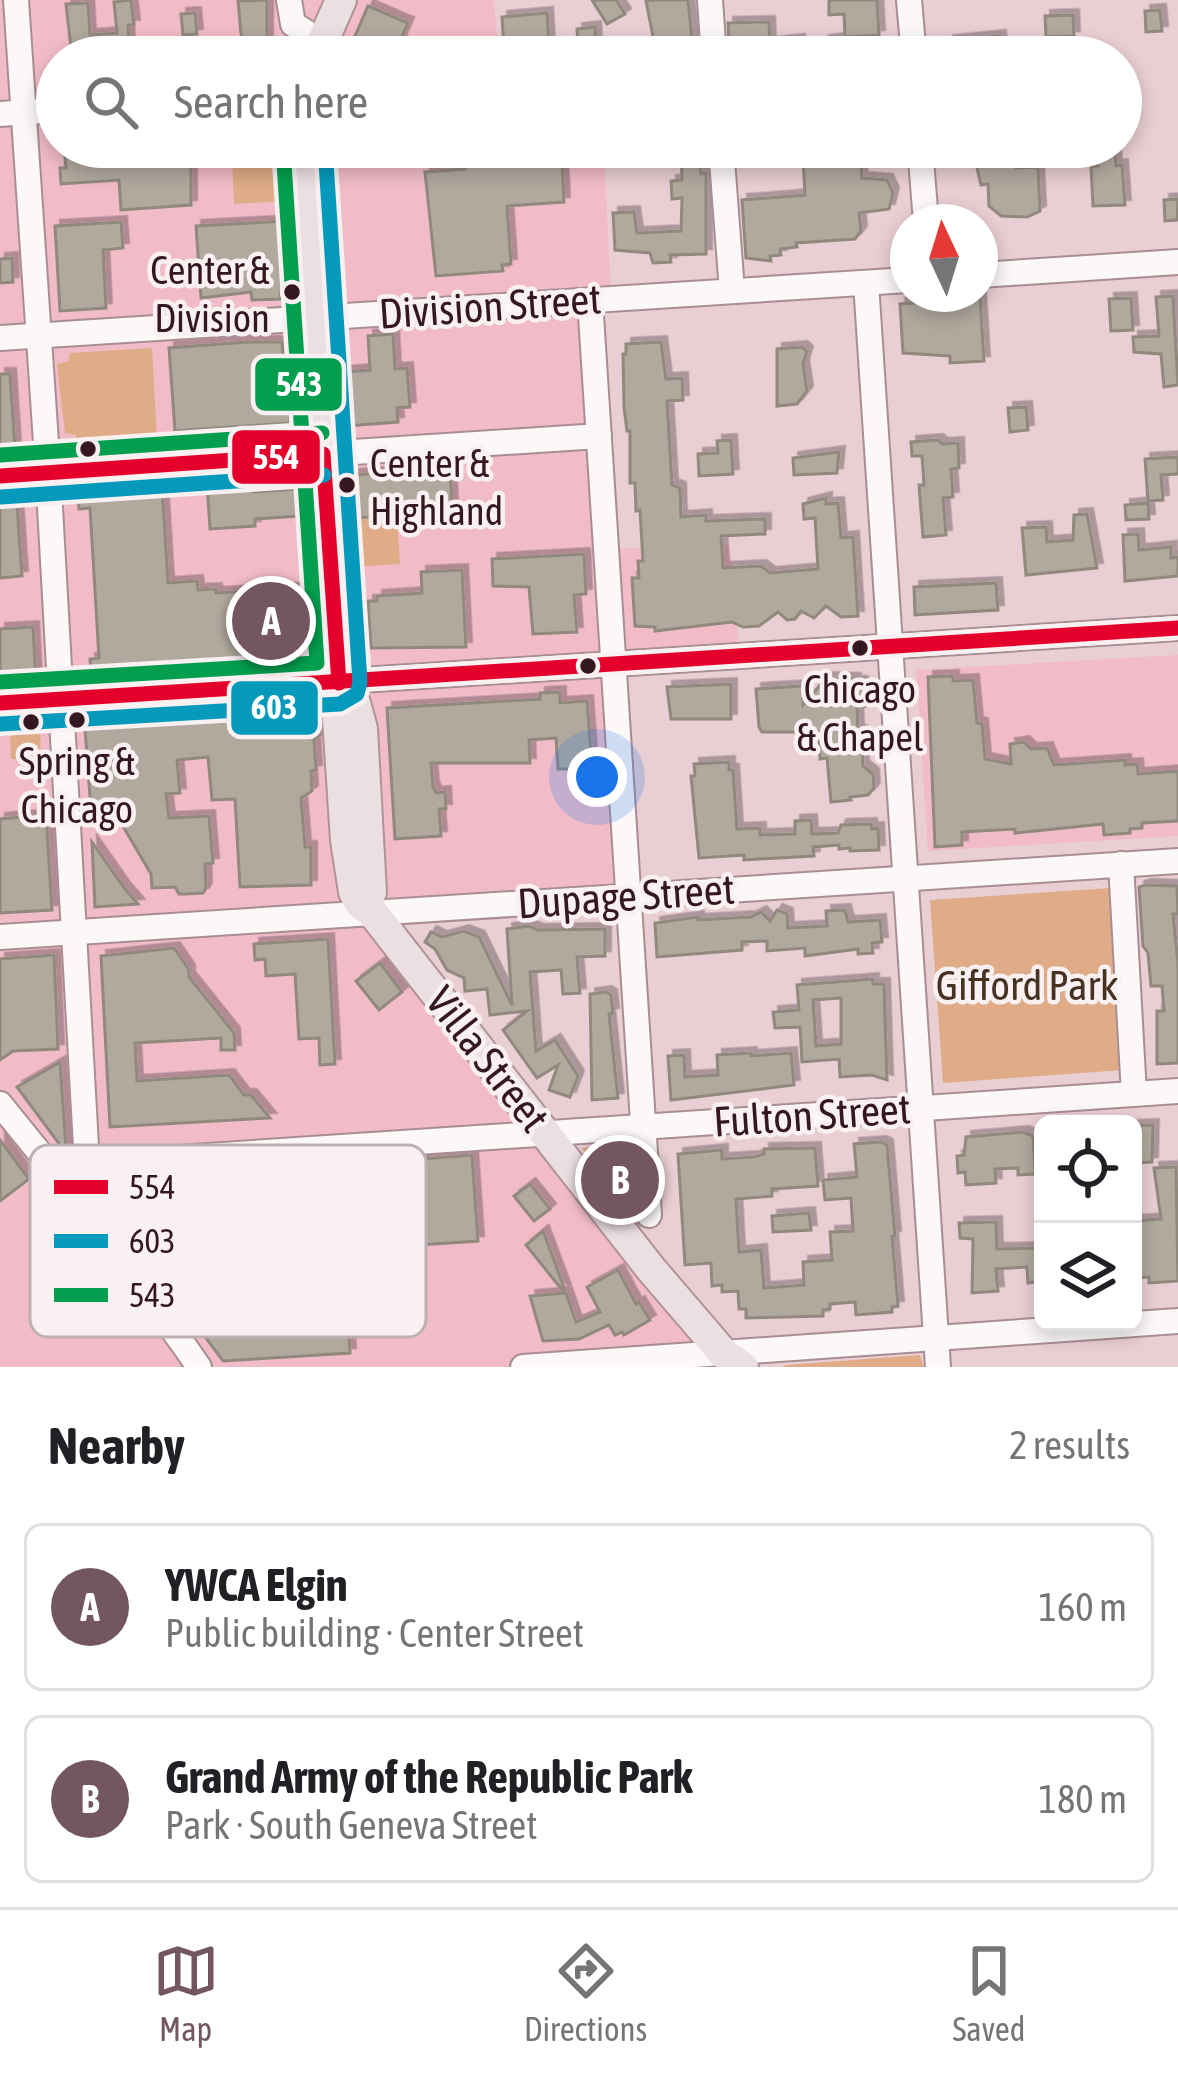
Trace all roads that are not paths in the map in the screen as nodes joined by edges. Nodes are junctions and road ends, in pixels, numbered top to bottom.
1 (16, 0) edge
2 (289, 0) edge
3 (341, 0) edge
4 (710, 0) edge
5 (909, 0) edge
6 (304, 36) edge
7 (325, 36) edge
8 (713, 36) edge
9 (912, 36) edge
10 (12, 113) edge
11 (305, 168) edge
12 (722, 168) edge
13 (922, 168) edge
14 (925, 204) edge
15 (1178, 262) edge
16 (998, 274) edge
17 (890, 281) edge
18 (866, 283) junction
19 (731, 291) junction
20 (590, 300) junction
21 (315, 318) junction
22 (39, 336) junction
23 (0, 338) edge
24 (599, 436) junction
25 (323, 454) junction
26 (48, 472) junction
27 (0, 476) edge
28 (1178, 628) edge
29 (890, 647) junction
30 (615, 665) junction
31 (339, 683) junction
32 (59, 699) junction
33 (0, 703) edge
34 (1178, 860) edge
35 (1121, 864) junction
36 (906, 878) junction
37 (630, 896) junction
38 (373, 913) junction
39 (73, 932) junction
40 (0, 937) edge
41 (1178, 1091) edge
42 (1134, 1094) junction
43 (0, 1104) edge
44 (921, 1107) junction
45 (644, 1126) junction
46 (545, 1131) junction
47 (33, 1145) edge
48 (86, 1145) edge
49 (351, 1145) edge
50 (649, 1216) dead end
51 (1178, 1321) edge
52 (176, 1337) edge
53 (935, 1338) junction
54 (733, 1360) edge
55 (199, 1367) edge
56 (525, 1367) edge
57 (938, 1367) edge

1 - 10 street
2 - 6 street
3 - 7 main road
4 - 8 street
5 - 9 street
10 - 22 street
11 - 21 main road, Villa Street
12 - 19 street
13 - 14 street
15 - 16 street
17 - 18 street, Division Street
18 - 19 street, Division Street
18 - 29 street
19 - 20 street, Division Street
20 - 21 street, Division Street
20 - 24 street
21 - 22 street, Division Street
21 - 25 main road, Villa Street
22 - 23 street, Division Street
22 - 26 street
24 - 25 street
24 - 30 street
25 - 26 main road
25 - 31 main road, Villa Street
26 - 27 main road
26 - 32 street
28 - 29 street
29 - 30 street
29 - 36 street
30 - 31 street
30 - 37 street
31 - 32 street
31 - 38 main road, Villa Street
32 - 33 street
32 - 39 street
34 - 35 street, Dupage Street
35 - 36 street, Dupage Street
35 - 42 street
36 - 37 street, Dupage Street
36 - 44 street
37 - 38 street, Dupage Street
37 - 45 street
38 - 39 street, Dupage Street
38 - 46 main road, Villa Street
39 - 40 street, Dupage Street
39 - 48 street
41 - 42 street, Fulton Street
42 - 44 street, Fulton Street
43 - 47 street
44 - 45 street, Fulton Street
44 - 53 street
45 - 46 street, Fulton Street
45 - 50 street
46 - 49 street, Fulton Street
46 - 54 main road, Villa Street
51 - 53 street
52 - 55 street
53 - 54 street
53 - 57 street
54 - 56 street

